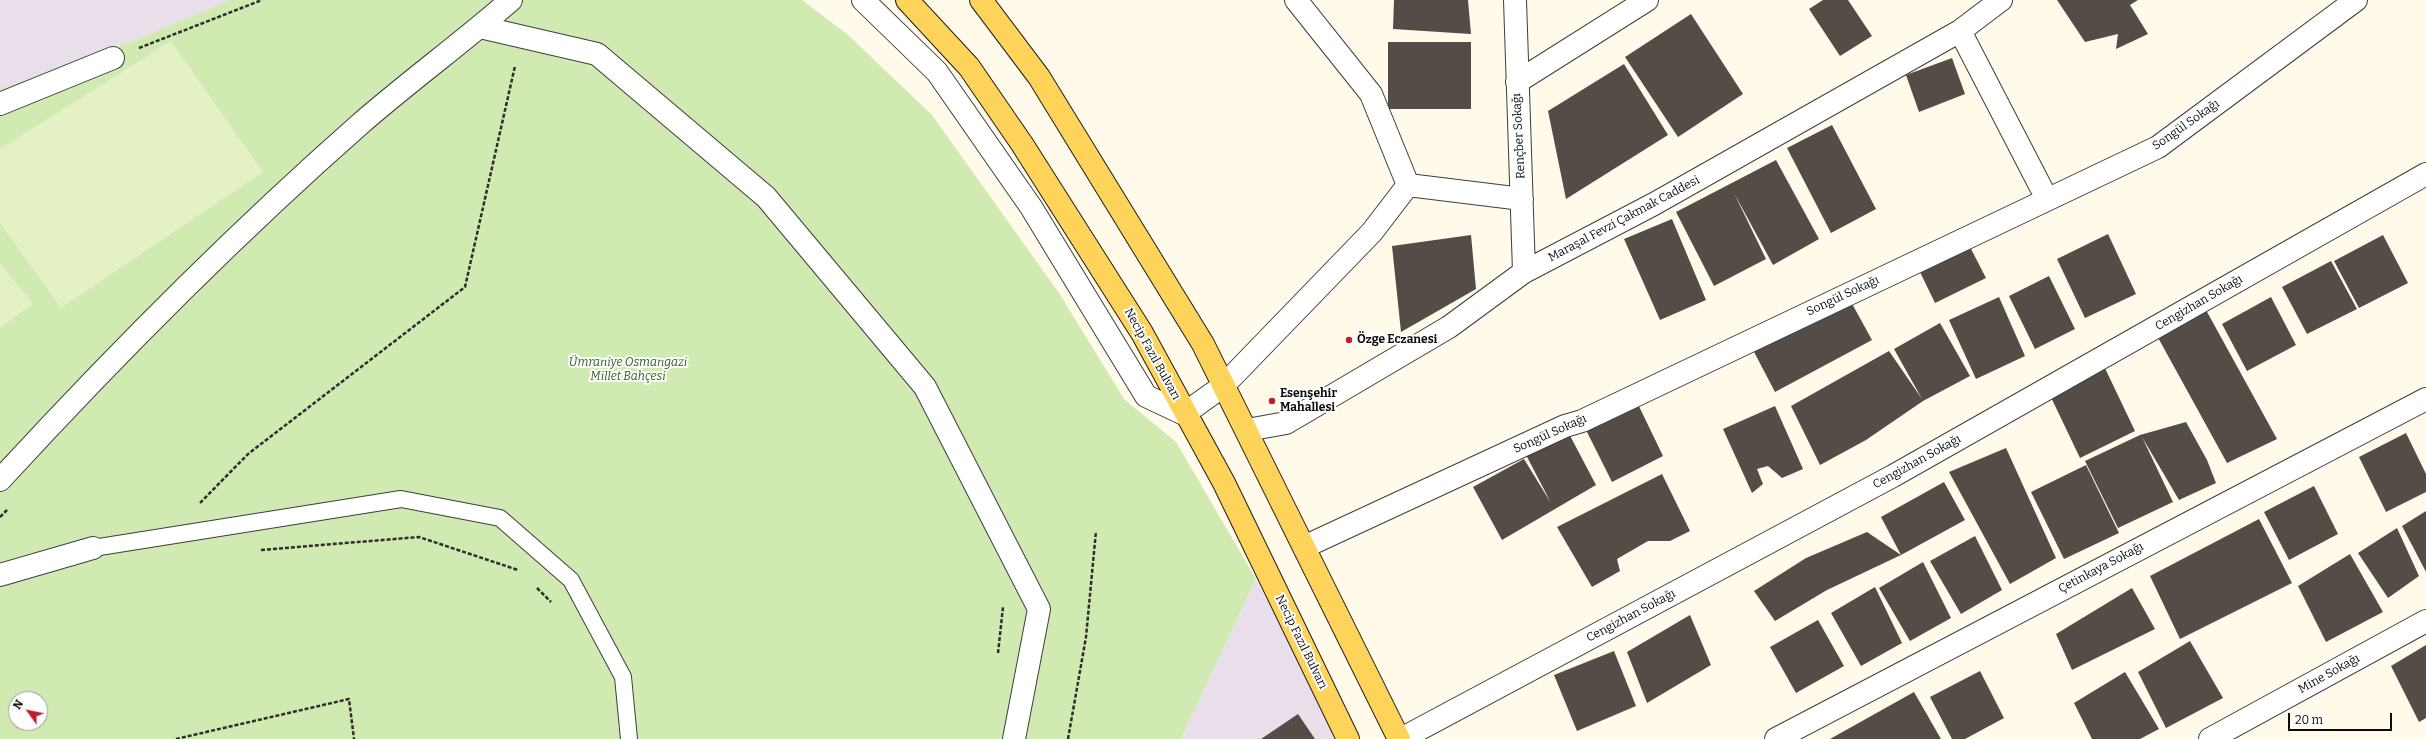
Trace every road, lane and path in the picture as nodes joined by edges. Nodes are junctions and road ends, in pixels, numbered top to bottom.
1 (262, 0) edge
2 (511, 0) edge
3 (863, 0) edge
4 (907, 0) edge
5 (981, 0) edge
6 (1296, 0) edge
7 (1515, 0) edge
8 (1647, 0) edge
9 (2001, 0) edge
10 (2356, 0) edge
11 (480, 27) junction
12 (1960, 31) junction
13 (522, 37) junction
14 (113, 58) joint
15 (1517, 82) junction
16 (0, 104) edge
17 (2426, 174) edge
18 (1408, 185) junction
19 (1522, 199) junction
20 (2047, 199) junction
21 (1524, 272) junction
22 (1223, 386) junction
23 (2426, 399) edge
24 (1184, 414) junction
25 (1247, 430) junction
26 (0, 480) edge
27 (199, 504) dead end
28 (11, 506) dead end
29 (0, 517) edge
30 (1096, 531) dead end
31 (1304, 547) junction
32 (93, 548) joint
33 (255, 551) dead end
34 (519, 570) dead end
35 (0, 575) edge
36 (535, 586) dead end
37 (1004, 602) dead end
38 (556, 606) dead end
39 (2426, 621) edge
40 (998, 655) dead end
41 (176, 739) edge
42 (354, 739) edge
43 (629, 739) edge
44 (1014, 739) edge
45 (1068, 739) edge
46 (1348, 739) edge
47 (1400, 739) edge
48 (1776, 739) edge
49 (2210, 739) edge

1 - 14 path
2 - 11 street
3 - 24 street
4 - 24 main road, Necip Fazıl Bulvarı
5 - 22 main road
6 - 18 street
7 - 15 street, Rençber Sokağı
8 - 15 street
9 - 12 street, Maraşal Fevzi Çakmak Caddesi
10 - 20 street, Songül Sokağı
11 - 13 street
11 - 26 street
12 - 20 street
12 - 21 street, Maraşal Fevzi Çakmak Caddesi
13 - 27 path
13 - 44 street
14 - 16 street
15 - 19 street, Rençber Sokağı
17 - 47 street, Cengizhan Sokağı
18 - 19 street
18 - 22 street
19 - 21 street, Rençber Sokağı
20 - 31 street, Songül Sokağı
21 - 25 street, Maraşal Fevzi Çakmak Caddesi
22 - 24 street
22 - 25 main road
23 - 48 street, Çetinkaya Sokağı
24 - 46 main road, Necip Fazıl Bulvarı
25 - 31 main road
28 - 29 path
30 - 45 path
31 - 47 main road
32 - 35 street
32 - 43 lane
33 - 34 path
36 - 38 path
37 - 40 path
39 - 49 street, Mine Sokağı
41 - 42 path

